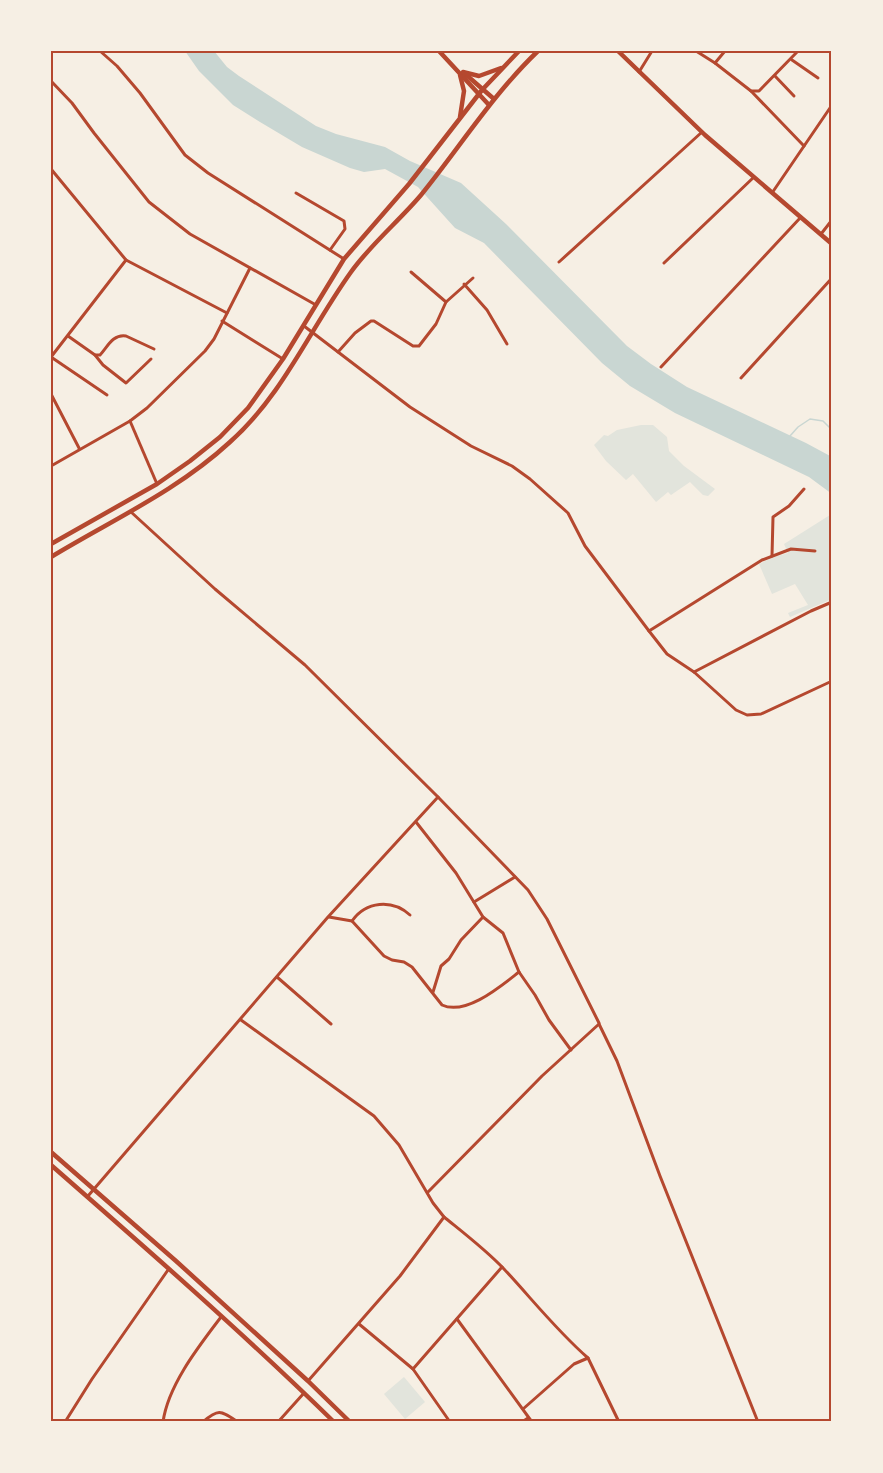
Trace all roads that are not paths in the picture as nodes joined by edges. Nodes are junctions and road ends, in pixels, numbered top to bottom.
1 (100, 51) edge
2 (439, 51) edge
3 (519, 51) edge
4 (538, 51) edge
5 (618, 51) edge
6 (652, 51) edge
7 (696, 51) edge
8 (725, 51) edge
9 (798, 51) edge
10 (792, 60) junction
11 (715, 63) junction
12 (503, 67) junction
13 (639, 72) junction
14 (460, 73) junction
15 (775, 76) junction
16 (818, 78) dead end
17 (51, 81) edge
18 (482, 90) junction
19 (751, 91) junction
20 (478, 94) junction
21 (794, 96) dead end
22 (494, 99) junction
23 (489, 105) junction
24 (832, 105) edge
25 (460, 117) junction
26 (702, 132) junction
27 (804, 146) junction
28 (51, 169) edge
29 (754, 177) junction
30 (296, 193) dead end
31 (772, 193) junction
32 (801, 217) junction
33 (832, 220) edge
34 (821, 234) junction
35 (832, 243) edge
36 (330, 250) junction
37 (344, 259) junction
38 (126, 261) junction
39 (559, 262) dead end
40 (664, 263) dead end
41 (250, 268) junction
42 (411, 272) dead end
43 (473, 278) dead end
44 (832, 279) edge
45 (464, 284) junction
46 (446, 302) junction
47 (316, 305) junction
48 (227, 313) junction
49 (222, 321) junction
50 (304, 326) junction
51 (312, 332) junction
52 (68, 336) junction
53 (507, 344) dead end
54 (154, 349) dead end
55 (338, 352) junction
56 (95, 355) junction
57 (51, 357) edge
58 (283, 359) junction
59 (151, 360) dead end
60 (661, 367) dead end
61 (741, 378) dead end
62 (51, 394) edge
63 (107, 395) dead end
64 (130, 420) junction
65 (79, 448) junction
66 (51, 466) edge
67 (157, 484) junction
68 (804, 489) dead end
69 (131, 512) junction
70 (51, 544) edge
71 (815, 551) dead end
72 (772, 556) junction
73 (51, 557) edge
74 (832, 602) edge
75 (649, 631) junction
76 (694, 672) junction
77 (832, 681) edge
78 (438, 797) junction
79 (416, 822) junction
80 (515, 877) junction
81 (474, 902) junction
82 (411, 915) dead end
83 (328, 917) junction
84 (483, 917) junction
85 (352, 921) junction
86 (519, 972) junction
87 (277, 977) junction
88 (433, 992) junction
89 (241, 1020) junction
90 (331, 1024) dead end
91 (599, 1024) junction
92 (571, 1050) junction
93 (51, 1152) edge
94 (51, 1165) edge
95 (93, 1190) junction
96 (428, 1192) junction
97 (87, 1197) junction
98 (444, 1217) junction
99 (502, 1267) junction
100 (169, 1269) junction
101 (221, 1317) junction
102 (457, 1319) junction
103 (359, 1324) junction
104 (588, 1358) junction
105 (413, 1370) junction
106 (308, 1381) junction
107 (304, 1393) junction
108 (523, 1409) junction
109 (528, 1418) junction
110 (65, 1422) edge
111 (163, 1422) edge
112 (203, 1422) edge
113 (238, 1422) edge
114 (278, 1422) edge
115 (334, 1422) edge
116 (350, 1422) edge
117 (450, 1422) edge
118 (522, 1422) edge
119 (532, 1422) edge
120 (619, 1422) edge
121 (758, 1422) edge

1 - 36 street
2 - 14 main road
3 - 12 main road
4 - 22 main road
5 - 13 main road
6 - 13 street
7 - 11 street
8 - 11 street
9 - 10 street
10 - 15 street
10 - 16 street
11 - 19 street
12 - 14 main road
12 - 18 main road
13 - 26 main road
14 - 18 main road
14 - 20 main road
14 - 25 main road
15 - 19 street
15 - 21 street
17 - 41 street
18 - 20 main road
18 - 22 main road
19 - 27 street
20 - 23 main road
20 - 25 main road
22 - 23 main road
23 - 51 main road
24 - 27 street
25 - 37 main road
26 - 29 main road
26 - 39 street
27 - 31 street
28 - 38 street
29 - 31 main road
29 - 40 street
30 - 36 street
31 - 32 main road
32 - 34 main road
32 - 60 street
33 - 34 street
34 - 35 main road
36 - 37 street
37 - 47 main road
38 - 48 street
38 - 52 street
41 - 47 street
41 - 48 street
42 - 46 street
43 - 45 street
44 - 61 street
45 - 46 street
45 - 53 street
46 - 55 street
47 - 50 main road
48 - 49 street
49 - 58 street
49 - 64 street
50 - 51 street
50 - 58 main road
51 - 55 street
51 - 69 main road
52 - 56 street
52 - 57 street
54 - 56 street
55 - 75 street
56 - 59 street
57 - 63 street
58 - 67 main road
62 - 65 street
64 - 65 street
64 - 67 street
65 - 66 street
67 - 70 main road
68 - 72 street
69 - 73 main road
69 - 78 street
71 - 72 street
72 - 75 street
74 - 76 street
75 - 76 street
76 - 77 street
78 - 79 street
78 - 80 street
79 - 81 street
79 - 83 street
80 - 81 street
80 - 91 street
81 - 84 street
82 - 85 street
83 - 85 street
83 - 87 street
84 - 86 street
84 - 88 street
85 - 88 street
86 - 88 street
86 - 92 street
87 - 89 street
87 - 90 street
89 - 95 street
89 - 96 street
91 - 92 street
91 - 121 street
92 - 96 street
93 - 95 main road
94 - 97 main road
95 - 97 street
95 - 106 main road
96 - 98 street
97 - 100 main road
98 - 99 street
98 - 103 street
99 - 102 street
99 - 104 street
100 - 101 main road
100 - 110 street
101 - 107 main road
101 - 111 street
102 - 105 street
102 - 108 street
103 - 105 street
103 - 106 street
104 - 108 street
104 - 120 street
105 - 117 street
106 - 116 main road
107 - 114 street
107 - 115 main road
108 - 109 street
109 - 118 street
109 - 119 street
112 - 113 street

